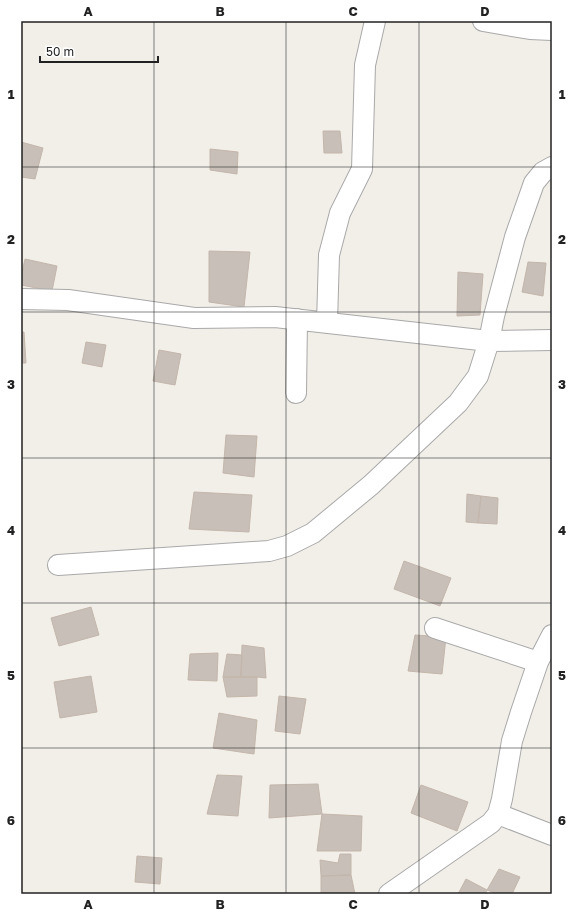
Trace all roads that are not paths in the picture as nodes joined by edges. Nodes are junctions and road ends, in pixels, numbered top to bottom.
1 (375, 21) edge
2 (483, 21) edge
3 (552, 30) edge
4 (552, 167) edge
5 (21, 299) edge
6 (297, 319) junction
7 (327, 322) junction
8 (552, 340) edge
9 (489, 341) junction
10 (296, 393) dead end
11 (58, 565) dead end
12 (435, 628) dead end
13 (552, 635) edge
14 (538, 662) junction
15 (498, 814) junction
16 (552, 835) edge
17 (389, 894) edge

1 - 7 street
2 - 3 street
4 - 9 street
5 - 6 street
6 - 7 street
6 - 10 street
7 - 9 street
8 - 9 street
9 - 11 street
12 - 14 street
13 - 14 street
14 - 15 street
15 - 16 street
15 - 17 street

